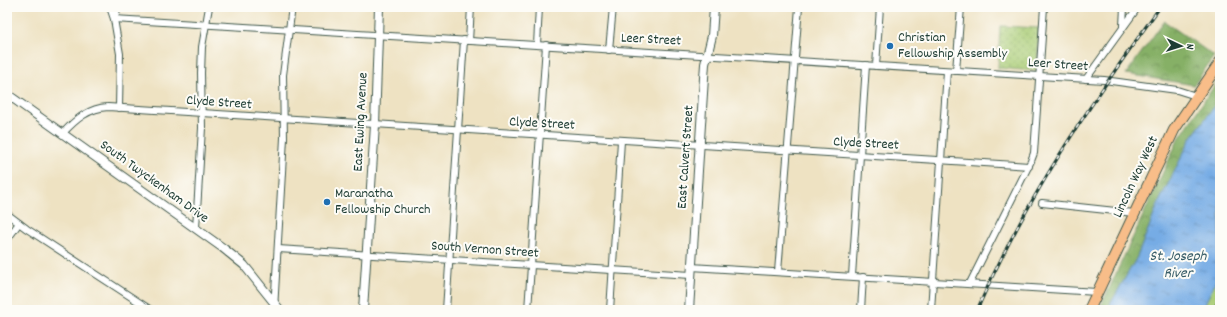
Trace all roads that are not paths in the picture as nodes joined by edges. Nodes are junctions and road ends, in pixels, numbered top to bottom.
1 (110, 7) edge
2 (118, 7) edge
3 (209, 7) edge
4 (292, 7) edge
5 (380, 7) edge
6 (471, 7) edge
7 (539, 7) edge
8 (613, 7) edge
9 (714, 7) edge
10 (799, 7) edge
11 (880, 7) edge
12 (961, 7) edge
13 (1044, 7) edge
14 (1124, 7) edge
15 (1138, 7) edge
16 (114, 19) junction
17 (206, 24) junction
18 (1123, 26) junction
19 (289, 29) junction
20 (378, 34) junction
21 (466, 41) junction
22 (537, 45) junction
23 (546, 45) junction
24 (609, 50) junction
25 (707, 56) junction
26 (795, 61) junction
27 (1220, 62) edge
28 (866, 65) junction
29 (876, 66) junction
30 (946, 71) junction
31 (956, 71) junction
32 (1039, 75) junction
33 (1086, 79) junction
34 (7, 94) edge
35 (1196, 96) junction
36 (119, 108) junction
37 (202, 114) junction
38 (284, 120) junction
39 (375, 125) junction
40 (458, 130) junction
41 (63, 133) junction
42 (540, 136) junction
43 (621, 141) junction
44 (700, 145) junction
45 (788, 150) junction
46 (860, 155) junction
47 (941, 160) junction
48 (1029, 166) junction
49 (1042, 203) dead end
50 (1134, 213) junction
51 (7, 214) edge
52 (19, 223) junction
53 (196, 228) junction
54 (7, 240) edge
55 (278, 249) junction
56 (367, 255) junction
57 (450, 260) junction
58 (531, 265) junction
59 (612, 270) junction
60 (691, 271) junction
61 (778, 272) junction
62 (852, 276) junction
63 (863, 277) junction
64 (933, 281) junction
65 (970, 283) junction
66 (1097, 292) junction
67 (1220, 305) edge
68 (276, 308) edge
69 (151, 310) edge
70 (363, 310) edge
71 (446, 310) edge
72 (528, 310) edge
73 (610, 310) edge
74 (688, 310) edge
75 (861, 310) edge
76 (931, 310) edge
77 (1089, 310) edge
78 (1218, 310) edge

1 - 16 street
2 - 16 street
3 - 17 street
4 - 19 street
5 - 20 street, East Ewing Avenue
6 - 21 street
7 - 22 street
8 - 24 street
9 - 25 street, East Calvert Street
10 - 26 street
11 - 29 street
12 - 31 street
13 - 32 street
14 - 18 street
15 - 18 street
16 - 17 street, Leer Street
16 - 36 street
17 - 19 street, Leer Street
17 - 37 street
18 - 33 street
19 - 20 street, Leer Street
19 - 38 street
20 - 21 street, Leer Street
20 - 39 street, East Ewing Avenue
21 - 22 street, Leer Street
21 - 40 street
22 - 23 street, Leer Street
23 - 24 street, Leer Street
23 - 42 street
24 - 25 street, Leer Street
25 - 26 street, Leer Street
25 - 44 street, East Calvert Street
26 - 28 street, Leer Street
26 - 45 street
27 - 35 main road, Lincoln Way West
28 - 29 street, Leer Street
28 - 46 street
29 - 30 street, Leer Street
30 - 31 street, Leer Street
30 - 47 street
31 - 32 street, Leer Street
32 - 33 street, Leer Street
32 - 48 street
33 - 35 street, Leer Street
34 - 41 street, South Twyckenham Drive
35 - 50 main road, Lincoln Way West
36 - 37 street, Clyde Street
36 - 41 street, Clyde Street
37 - 38 street, Clyde Street
37 - 53 street
38 - 39 street, Clyde Street
38 - 55 street
39 - 40 street, Clyde Street
39 - 56 street, East Ewing Avenue
40 - 42 street, Clyde Street
40 - 57 street
41 - 53 street, South Twyckenham Drive
42 - 43 street, Clyde Street
42 - 58 street
43 - 44 street, Clyde Street
43 - 59 street
44 - 45 street, Clyde Street
44 - 60 street, East Calvert Street
45 - 46 street, Clyde Street
45 - 61 street
46 - 47 street, Clyde Street
46 - 62 street
47 - 48 street, Clyde Street
47 - 64 street
48 - 65 street
49 - 50 street
50 - 66 main road, Lincoln Way West
51 - 52 street
52 - 54 street
52 - 69 street
53 - 68 street, South Twyckenham Drive
55 - 56 street, South Vernon Street
55 - 68 street
56 - 57 street, South Vernon Street
56 - 70 street, East Ewing Avenue
57 - 58 street, South Vernon Street
57 - 71 street
58 - 59 street, South Vernon Street
58 - 72 street
59 - 60 street, South Vernon Street
59 - 73 street
60 - 61 street, South Vernon Street
60 - 74 street, East Calvert Street
61 - 62 street, South Vernon Street
62 - 63 street, South Vernon Street
63 - 64 street, South Vernon Street
63 - 75 street
64 - 65 street, South Vernon Street
64 - 76 street
65 - 66 street, South Vernon Street
66 - 77 main road, Lincoln Way West
67 - 78 street

